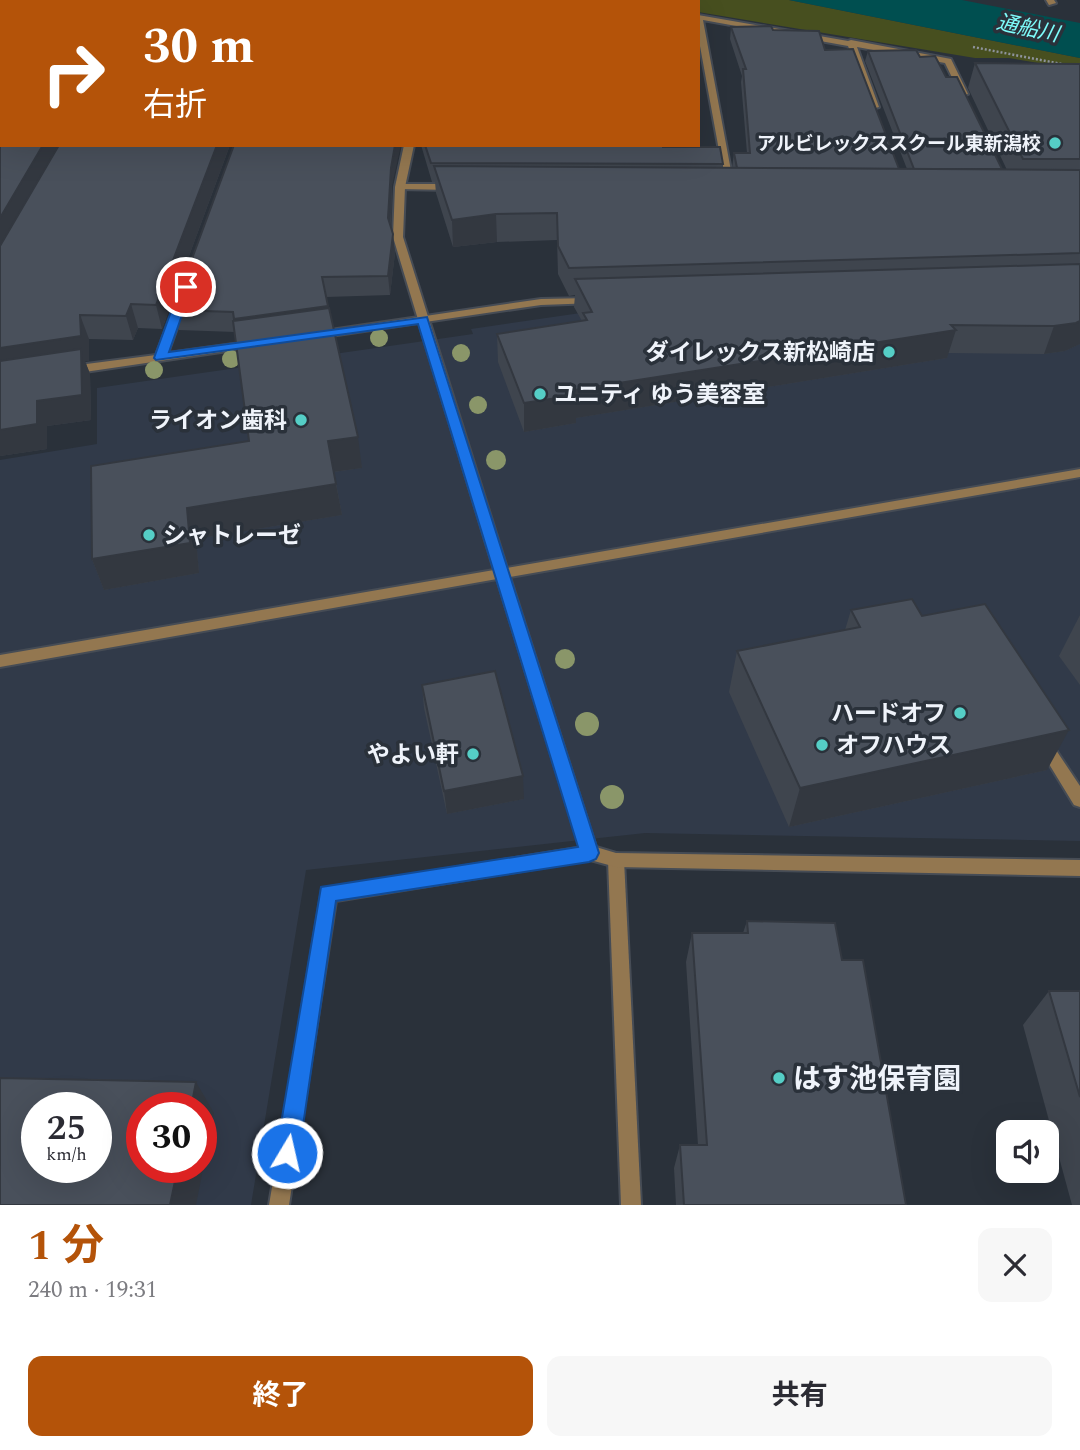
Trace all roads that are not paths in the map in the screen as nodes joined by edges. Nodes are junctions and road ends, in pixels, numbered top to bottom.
1 (700, 17) edge
2 (700, 24) edge
3 (851, 42) junction
4 (970, 108) edge
5 (879, 116) edge
6 (408, 147) edge
7 (400, 187) junction
8 (469, 187) edge
9 (715, 188) edge
10 (729, 188) junction
11 (743, 188) edge
12 (188, 283) edge
13 (610, 300) edge
14 (422, 320) junction
15 (306, 336) edge
16 (266, 342) edge
17 (160, 358) junction
18 (54, 373) edge
19 (1080, 473) edge
20 (503, 575) junction
21 (0, 661) edge
22 (1036, 732) edge
23 (1080, 800) edge
24 (589, 853) junction
25 (616, 860) junction
26 (1080, 868) edge
27 (279, 1205) edge
28 (631, 1205) edge

1 - 3 street
2 - 10 street
3 - 4 street
3 - 5 street
6 - 7 street
7 - 8 street
7 - 14 street
9 - 10 street
10 - 11 street
12 - 17 street
13 - 14 street
14 - 15 street
14 - 20 street
16 - 17 street
17 - 18 street
19 - 20 street
20 - 21 street
20 - 24 street
22 - 23 street
24 - 25 street
24 - 27 street
25 - 26 street
25 - 28 street

